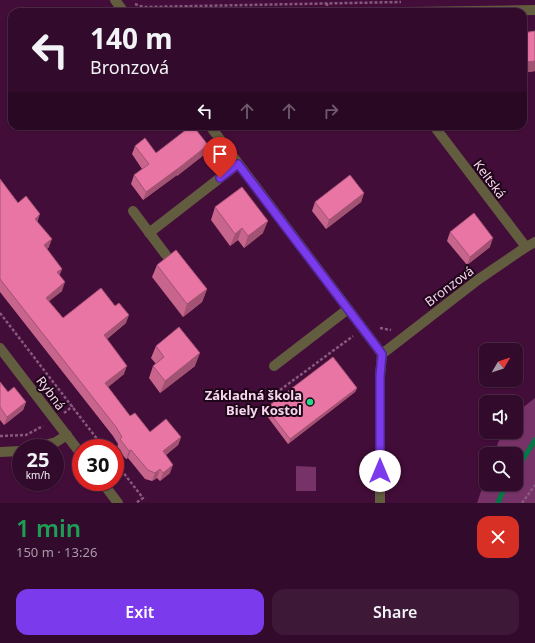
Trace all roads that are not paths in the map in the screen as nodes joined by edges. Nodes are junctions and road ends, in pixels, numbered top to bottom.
1 (213, 130) edge
2 (437, 130) edge
3 (238, 164) junction
4 (133, 211) dead end
5 (149, 233) junction
6 (530, 245) edge
7 (166, 255) dead end
8 (348, 309) junction
9 (0, 348) edge
10 (382, 354) junction
11 (274, 366) dead end
12 (67, 435) junction
13 (61, 439) edge
14 (72, 442) edge
15 (12, 451) edge
16 (0, 452) edge
17 (109, 491) edge
18 (118, 503) edge
19 (380, 503) edge

1 - 3 street
2 - 6 street, Keltská
3 - 5 street
3 - 8 street
4 - 5 street
5 - 7 street
6 - 10 street, Bronzová
8 - 10 street
8 - 11 street
9 - 12 street, Rybná
10 - 19 street
12 - 13 street
12 - 14 street, Rybná
15 - 16 street
17 - 18 street

